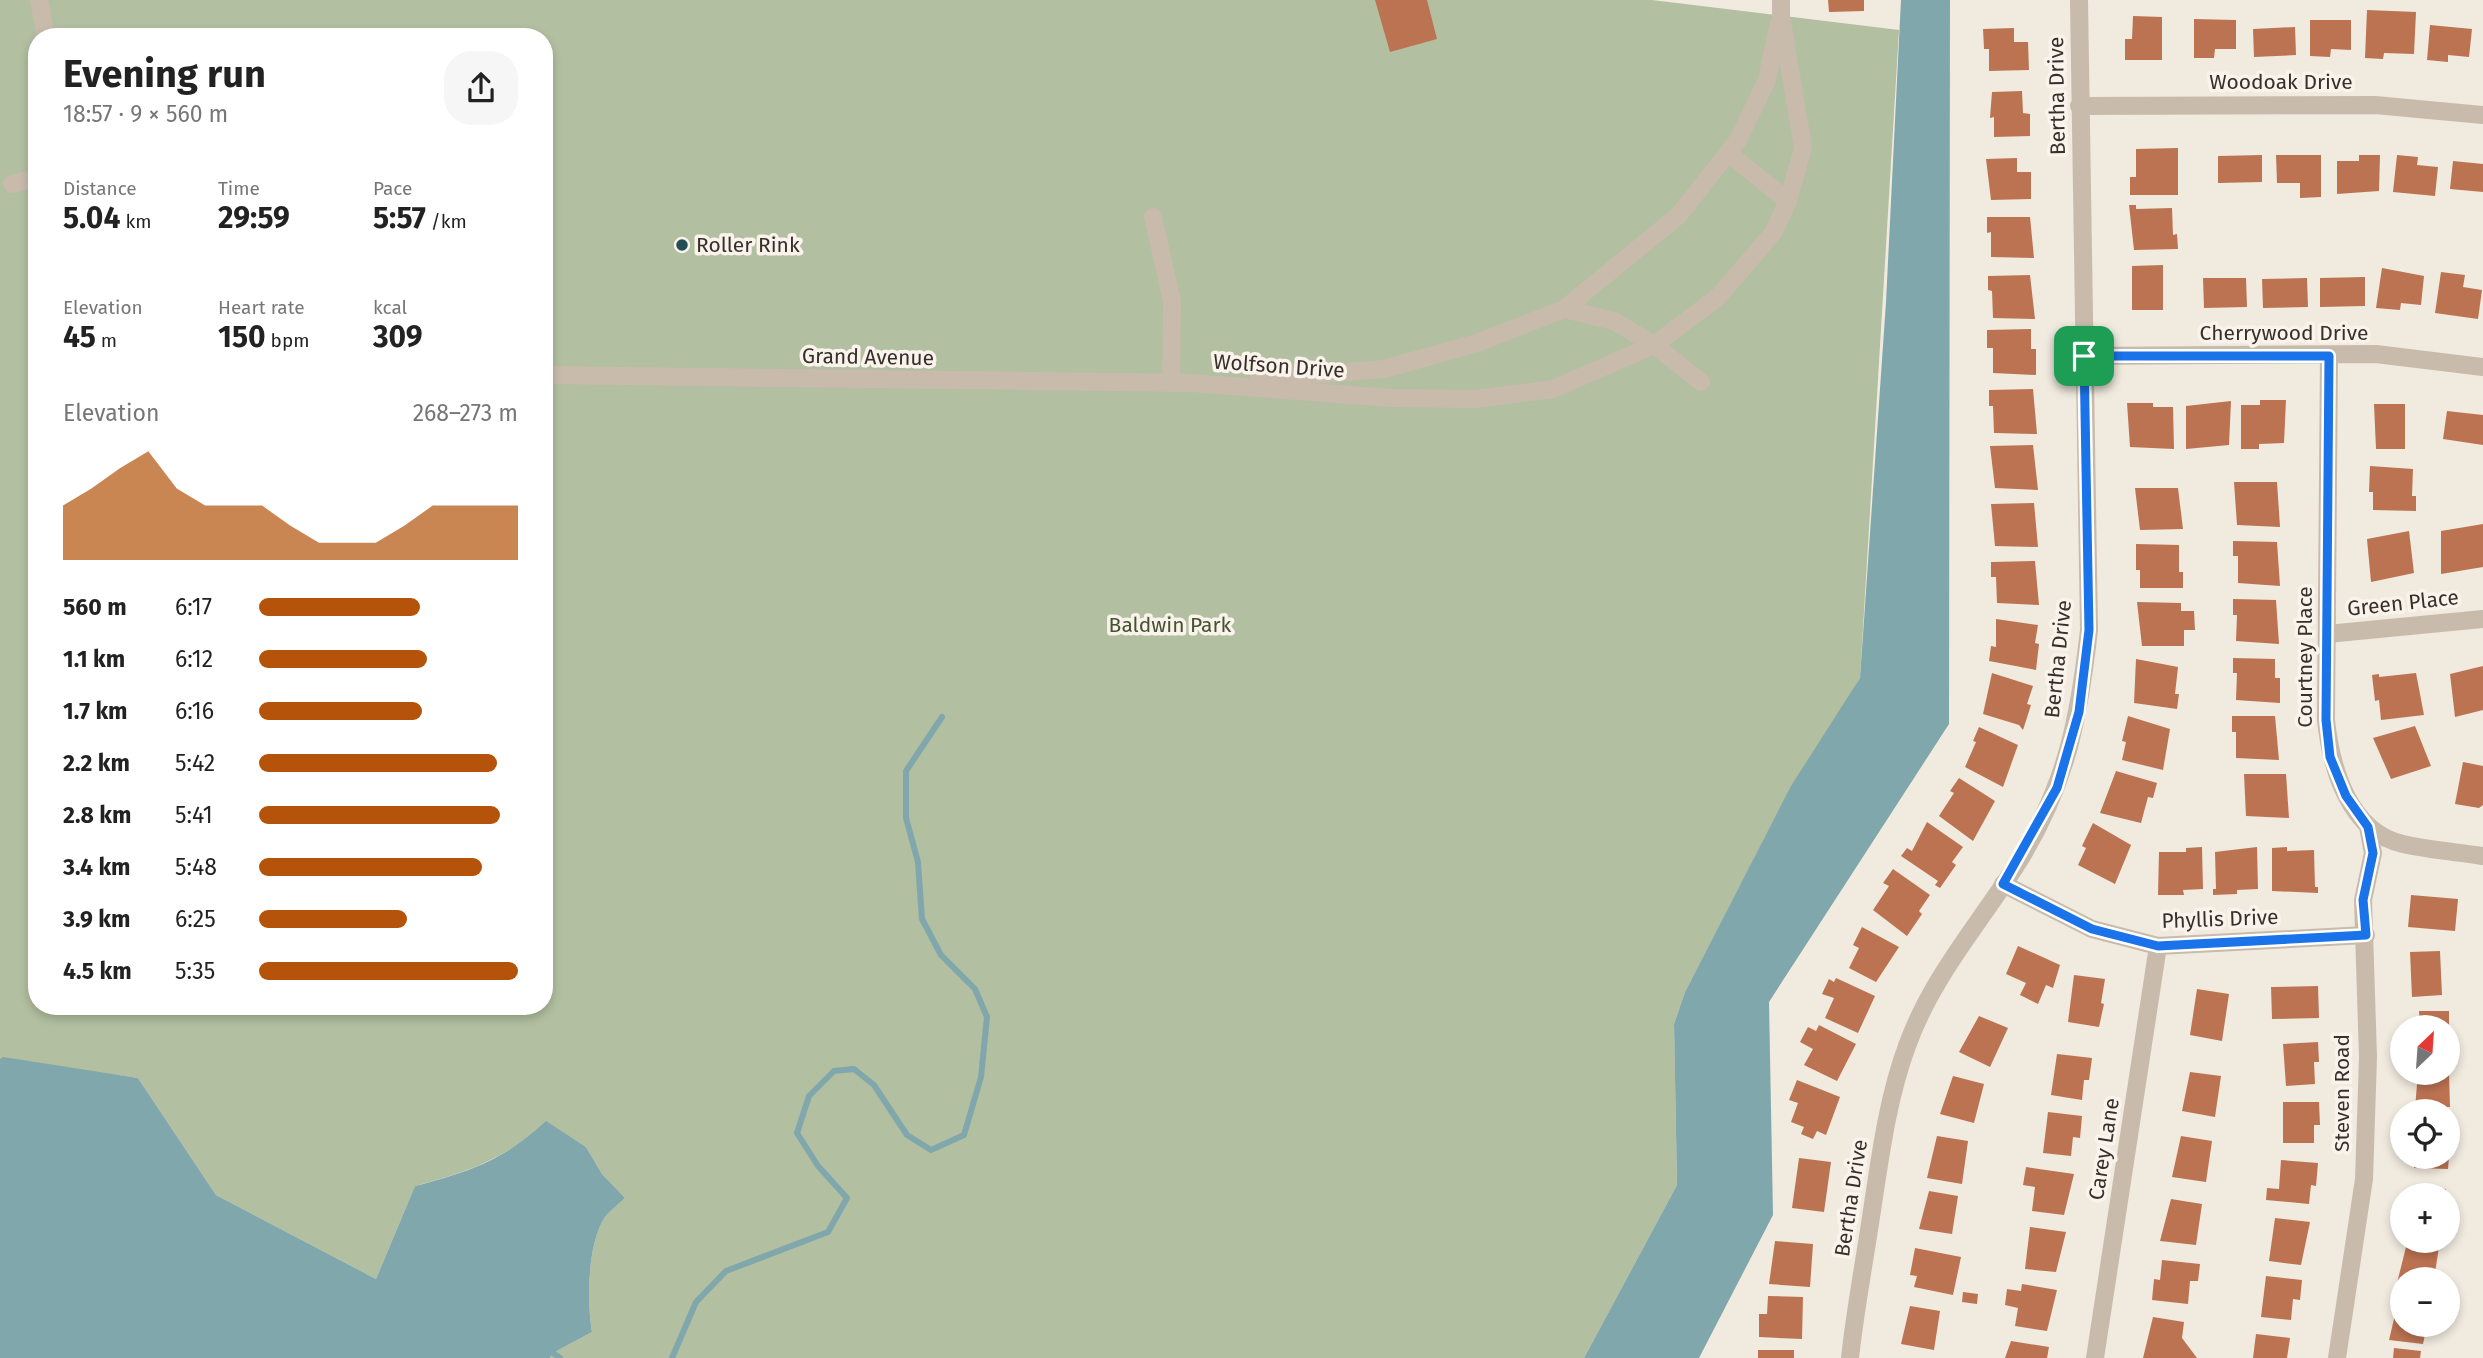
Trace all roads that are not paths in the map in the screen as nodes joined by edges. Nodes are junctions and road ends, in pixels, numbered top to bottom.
1 (39, 0) edge
2 (2079, 0) edge
3 (1781, 8) edge
4 (44, 28) edge
5 (2080, 106) junction
6 (2483, 114) edge
7 (1728, 153) junction
8 (28, 180) edge
9 (12, 184) dead end
10 (1788, 201) junction
11 (1153, 217) dead end
12 (1564, 309) junction
13 (1654, 345) junction
14 (2084, 356) junction
15 (2329, 356) junction
16 (2483, 368) edge
17 (553, 375) edge
18 (1701, 382) dead end
19 (1171, 383) junction
20 (1191, 383) junction
21 (2483, 619) edge
22 (2328, 634) junction
23 (2368, 827) junction
24 (2483, 856) edge
25 (2003, 884) junction
26 (2366, 935) junction
27 (2158, 946) junction
28 (1850, 1358) edge
29 (2095, 1358) edge
30 (2337, 1358) edge

1 - 4 street
2 - 5 street, Bertha Drive
3 - 7 street, Wolfson Drive
3 - 10 street, Wolfson Drive
5 - 6 street, Woodoak Drive
5 - 14 street, Bertha Drive
7 - 10 street
7 - 12 street, Wolfson Drive
8 - 9 street
10 - 13 street, Wolfson Drive
11 - 19 street
12 - 13 street
12 - 20 street, Wolfson Drive
13 - 18 street
13 - 20 street, Wolfson Drive
14 - 15 street, Cherrywood Drive
14 - 25 street, Bertha Drive
15 - 16 street, Cherrywood Drive
15 - 22 street, Courtney Place
17 - 19 street, Grand Avenue
19 - 20 street, Grand Avenue
21 - 22 street, Green Place
22 - 23 street, Courtney Place
23 - 24 street, Courtney Place
23 - 26 street, Steven Road
25 - 27 street, Phyllis Drive
25 - 28 street, Bertha Drive
26 - 27 street, Phyllis Drive
26 - 30 street, Steven Road
27 - 29 street, Carey Lane

